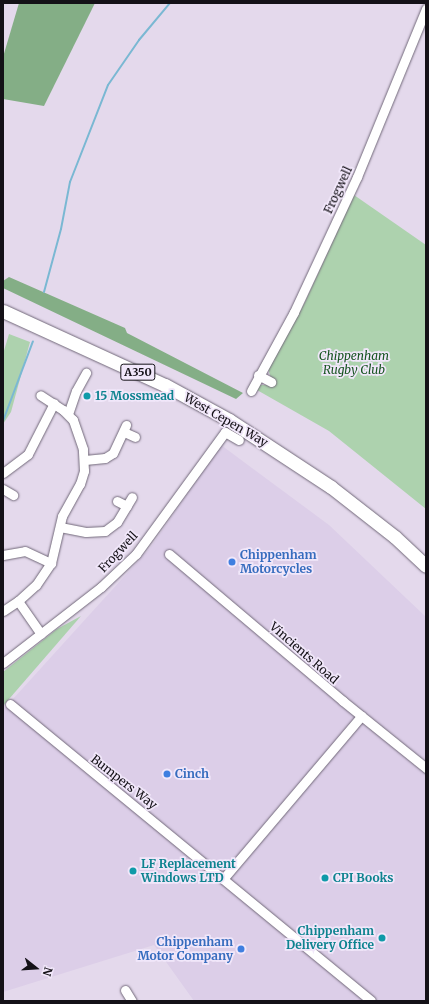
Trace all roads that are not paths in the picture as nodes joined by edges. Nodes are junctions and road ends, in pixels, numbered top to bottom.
1 (426, 9) edge
2 (3, 311) edge
3 (86, 373) dead end
4 (258, 375) junction
5 (271, 382) dead end
6 (251, 391) dead end
7 (40, 395) dead end
8 (54, 404) junction
9 (68, 414) junction
10 (218, 426) dead end
11 (225, 432) junction
12 (135, 436) dead end
13 (239, 440) dead end
14 (85, 460) junction
15 (3, 473) edge
16 (3, 489) edge
17 (13, 495) dead end
18 (132, 498) dead end
19 (117, 501) dead end
20 (127, 506) junction
21 (60, 527) junction
22 (169, 554) dead end
23 (3, 555) edge
24 (51, 563) junction
25 (426, 566) edge
26 (18, 601) junction
27 (3, 611) edge
28 (40, 634) junction
29 (3, 663) edge
30 (10, 704) dead end
31 (361, 716) junction
32 (426, 768) edge
33 (223, 879) junction
34 (125, 990) dead end
35 (132, 1001) edge
36 (371, 1001) edge

1 - 4 street, Frogwell
2 - 25 highway, West Cepen Way / A350
3 - 9 street
4 - 5 street
4 - 6 street, Frogwell
7 - 8 street
8 - 9 street
8 - 15 street
9 - 14 street
10 - 11 street
11 - 13 street
11 - 28 street, Frogwell
12 - 14 street
14 - 21 street
16 - 17 street
18 - 20 street
19 - 20 street
20 - 21 street
21 - 24 street
22 - 31 street, Vincients Road
23 - 24 street
24 - 26 street
26 - 27 street
26 - 28 street
28 - 29 street, Frogwell
30 - 33 street, Bumpers Way
31 - 32 street, Vincients Road
31 - 33 street
33 - 36 street, Bumpers Way
34 - 35 street

